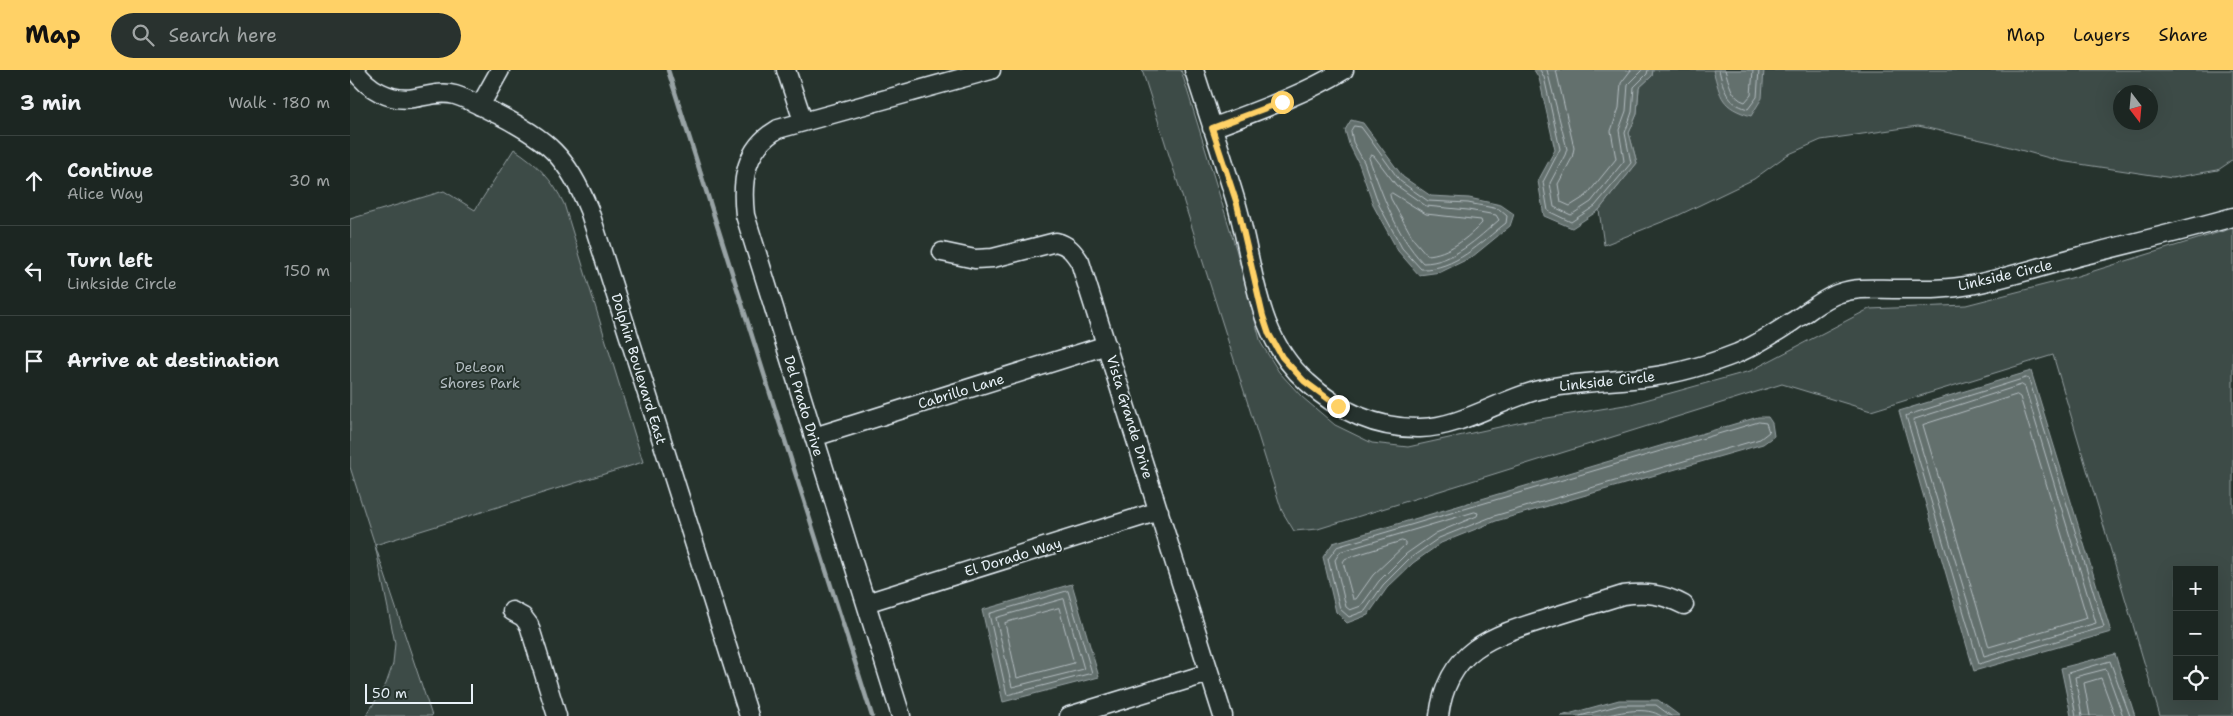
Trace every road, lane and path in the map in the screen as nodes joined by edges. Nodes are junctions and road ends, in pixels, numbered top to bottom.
1 (355, 70) edge
2 (500, 70) edge
3 (786, 70) edge
4 (991, 70) edge
5 (1194, 70) edge
6 (1344, 70) edge
7 (480, 106) junction
8 (803, 122) junction
9 (1212, 128) junction
10 (2233, 217) edge
11 (942, 252) dead end
12 (1107, 345) junction
13 (814, 437) junction
14 (1159, 511) junction
15 (866, 603) junction
16 (1684, 605) dead end
17 (512, 611) dead end
18 (1209, 673) junction
19 (557, 716) edge
20 (749, 716) edge
21 (901, 716) edge
22 (1069, 716) edge
23 (1223, 716) edge
24 (1439, 716) edge

1 - 7 street, Dolphin Boulevard East
2 - 7 street
3 - 8 street
4 - 8 street, Del Prado Drive
5 - 9 street, Linkside Circle
6 - 9 street
7 - 20 street, Dolphin Boulevard East
8 - 13 street, Del Prado Drive
9 - 10 street, Linkside Circle
11 - 12 street, Vista Grande Drive
12 - 13 street, Cabrillo Lane
12 - 14 street, Vista Grande Drive
13 - 15 street, Del Prado Drive
14 - 15 street, El Dorado Way
14 - 18 street, Vista Grande Drive
15 - 21 street, Del Prado Drive
16 - 24 street
17 - 19 street
18 - 22 street
18 - 23 street, Vista Grande Drive

